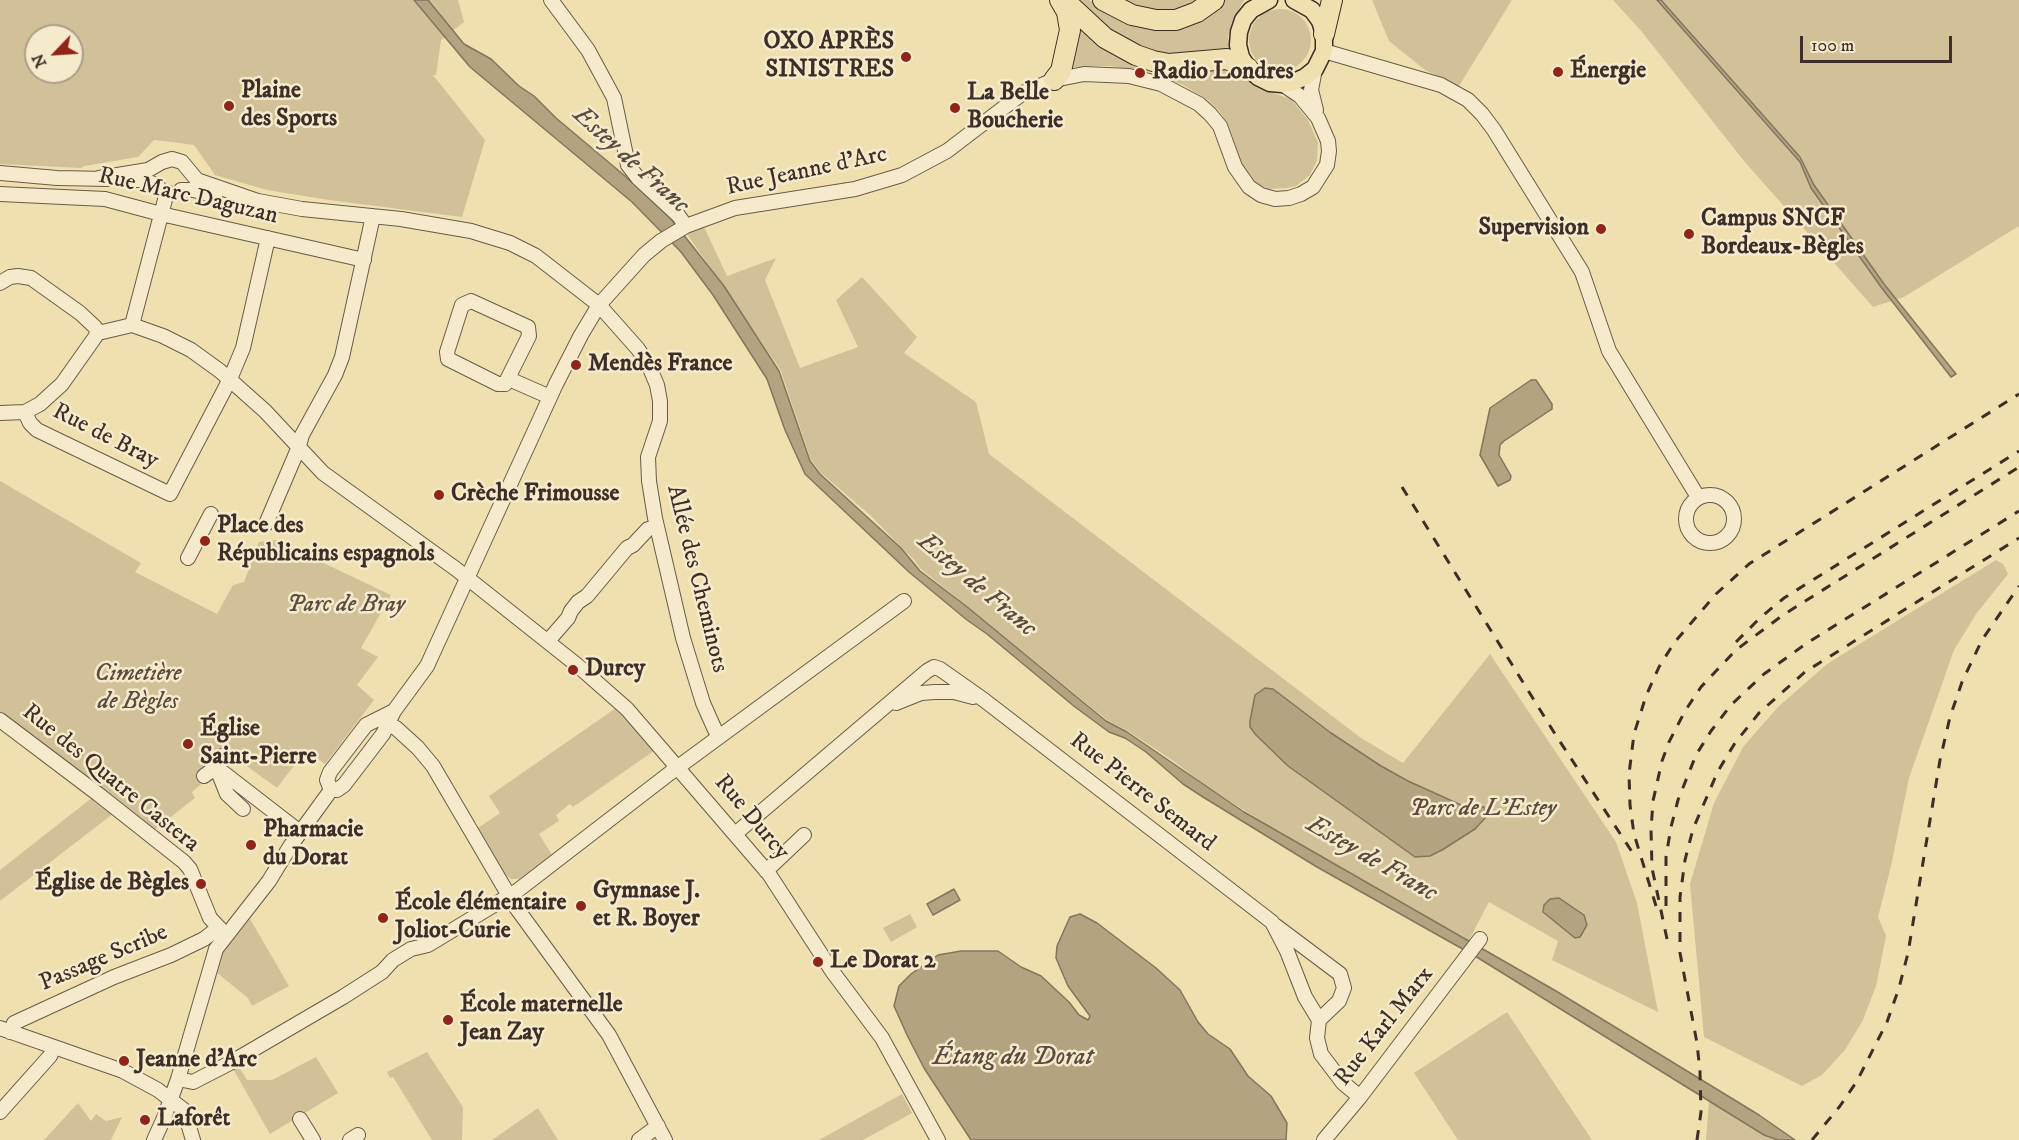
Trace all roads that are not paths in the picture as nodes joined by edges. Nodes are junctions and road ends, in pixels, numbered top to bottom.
1 (551, 0) edge
2 (1062, 0) edge
3 (1102, 0) edge
4 (1214, 0) edge
5 (1269, 0) edge
6 (1294, 0) edge
7 (1332, 0) edge
8 (1252, 5) edge
9 (1324, 42) junction
10 (1248, 68) junction
11 (1315, 69) junction
12 (1054, 80) junction
13 (1282, 84) junction
14 (1318, 118) junction
15 (158, 165) junction
16 (188, 171) junction
17 (0, 173) edge
18 (99, 178) junction
19 (163, 189) junction
20 (182, 190) junction
21 (0, 194) edge
22 (161, 214) junction
23 (373, 219) junction
24 (683, 228) junction
25 (268, 238) junction
26 (364, 260) junction
27 (0, 283) edge
28 (599, 305) junction
29 (132, 325) junction
30 (98, 333) junction
31 (230, 379) junction
32 (509, 379) junction
33 (550, 397) junction
34 (25, 412) junction
35 (0, 413) edge
36 (298, 449) junction
37 (1698, 497) dead end
38 (211, 514) dead end
39 (266, 524) dead end
40 (657, 527) junction
41 (188, 558) dead end
42 (467, 578) junction
43 (904, 601) dead end
44 (548, 641) junction
45 (984, 700) junction
46 (885, 708) junction
47 (394, 711) junction
48 (0, 720) edge
49 (389, 725) junction
50 (720, 736) junction
51 (225, 755) dead end
52 (216, 767) junction
53 (679, 767) junction
54 (204, 776) dead end
55 (331, 790) junction
56 (243, 808) dead end
57 (300, 832) junction
58 (735, 834) junction
59 (804, 835) dead end
60 (766, 871) junction
61 (509, 896) junction
62 (1272, 922) junction
63 (222, 931) junction
64 (1478, 942) dead end
65 (1319, 1020) junction
66 (5, 1030) edge
67 (54, 1047) junction
68 (178, 1079) junction
69 (1360, 1097) junction
70 (172, 1099) junction
71 (0, 1112) edge
72 (300, 1119) dead end
73 (658, 1126) junction
74 (154, 1140) edge
75 (193, 1140) edge
76 (313, 1140) edge
77 (639, 1140) edge
78 (665, 1140) edge
79 (938, 1140) edge
80 (1324, 1140) edge

1 - 24 street
2 - 10 highway
2 - 12 highway
3 - 4 highway
5 - 8 main road
6 - 9 main road
7 - 9 highway
8 - 10 main road
9 - 11 main road
9 - 37 street
10 - 13 main road
11 - 13 main road
11 - 14 street, Rue Jeanne d'Arc
12 - 14 street, Rue Jeanne d'Arc
12 - 24 street, Rue Jeanne d'Arc
13 - 14 street, Rue Jeanne d'Arc
15 - 16 street
15 - 18 street
15 - 19 street
16 - 20 street
16 - 23 street
17 - 18 street
18 - 19 street
19 - 20 street
19 - 22 street
20 - 23 street
21 - 22 street, Rue Marc Daguzan
22 - 25 street, Rue Marc Daguzan
22 - 29 street
23 - 26 street
23 - 28 street, Allée des Cheminots
24 - 28 street, Rue Jeanne d'Arc
25 - 26 street, Rue Marc Daguzan
25 - 31 street
26 - 36 street
27 - 30 street
28 - 33 street, Rue Jeanne d'Arc
28 - 40 street, Allée des Cheminots
29 - 30 street
29 - 31 street, Rue Durcy
30 - 34 street
31 - 34 street, Rue de Bray
31 - 36 street, Rue Durcy
32 - 32 street
32 - 33 street
33 - 42 street, Rue Jeanne d'Arc
34 - 35 street
36 - 39 street
36 - 42 street, Rue Durcy
38 - 41 street
40 - 44 street
40 - 50 street, Allée des Cheminots
42 - 44 street, Rue Durcy
42 - 47 street, Rue Jeanne d'Arc
43 - 50 street
44 - 53 street, Rue Durcy
45 - 46 street, Rue Pierre Semard
45 - 46 street, Rue Pierre Semard
45 - 62 street, Rue Pierre Semard
46 - 58 street, Rue Pierre Semard
47 - 49 street, Rue Jeanne d'Arc
47 - 55 street, Rue Jeanne d'Arc
48 - 63 street, Rue des Quatre Castera
49 - 55 street, Rue Jeanne d'Arc
49 - 61 street
50 - 53 street
51 - 52 street
52 - 54 street
52 - 56 street
52 - 57 street
53 - 58 street, Rue Durcy
53 - 61 street
55 - 57 street, Rue Jeanne d'Arc
57 - 63 street, Rue Jeanne d'Arc
58 - 60 street, Rue Durcy
59 - 60 street
60 - 79 street, Rue Durcy
61 - 68 street
61 - 73 street
62 - 65 street, Rue Pierre Semard
62 - 65 street, Rue Pierre Semard
63 - 66 street, Passage Scribe
63 - 68 street
64 - 69 street, Rue Karl Marx
65 - 69 street, Rue Pierre Semard
66 - 67 street
67 - 70 street
67 - 71 street
68 - 70 street
69 - 80 street, Rue Karl Marx
70 - 74 street
70 - 75 street
72 - 76 street
73 - 77 street
73 - 78 street

